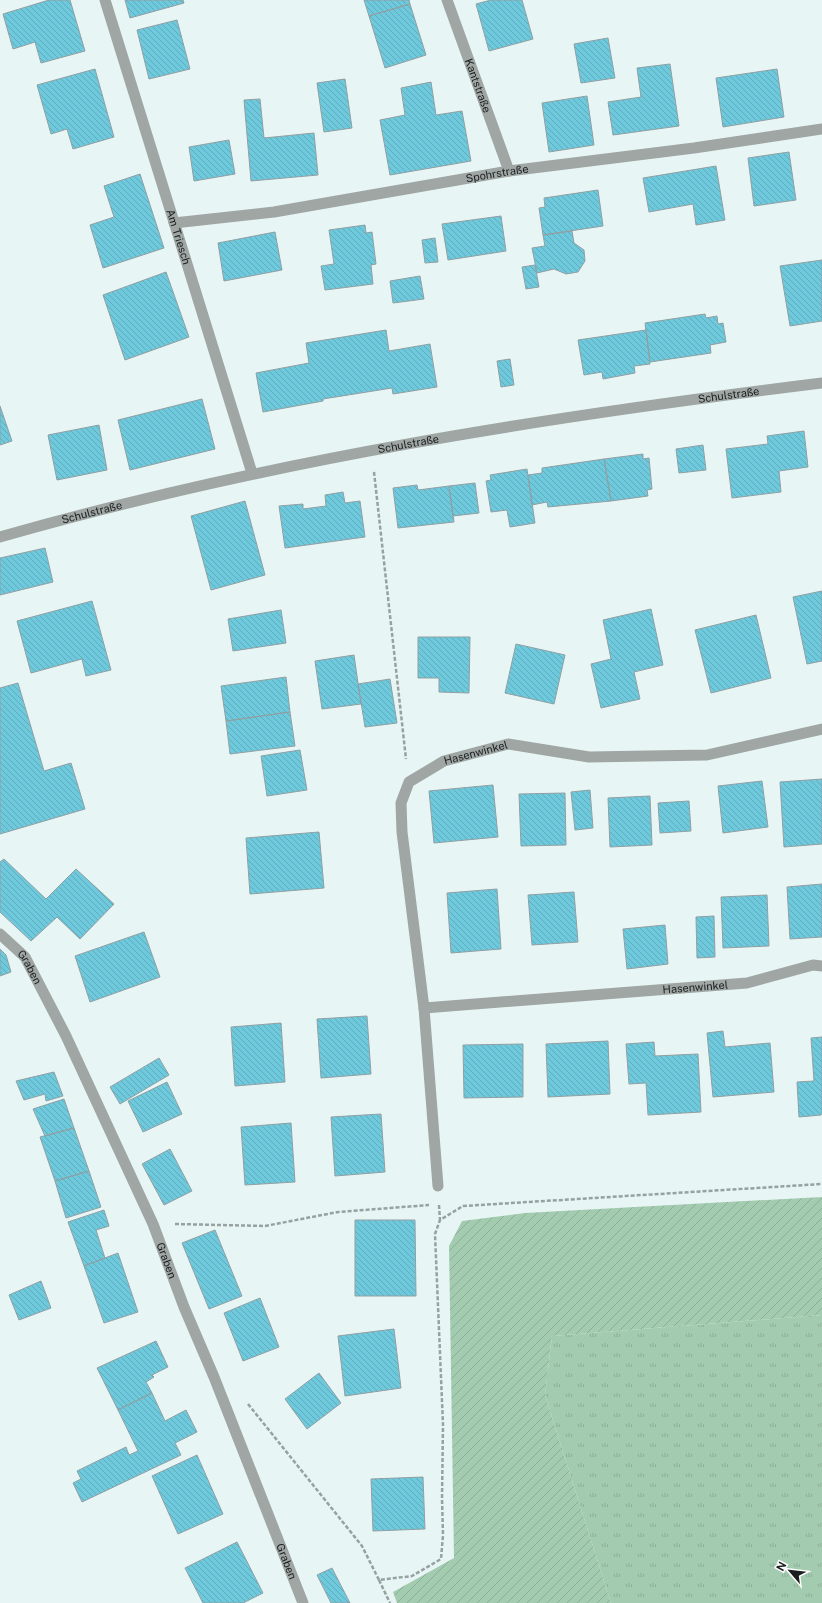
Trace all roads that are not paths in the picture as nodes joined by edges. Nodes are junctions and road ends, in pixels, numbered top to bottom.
1 (105, 0) edge
2 (447, 0) edge
3 (822, 129) edge
4 (509, 171) junction
5 (174, 223) junction
6 (822, 383) edge
7 (252, 473) junction
8 (0, 537) edge
9 (822, 729) edge
10 (0, 934) edge
11 (822, 966) edge
12 (424, 1008) junction
13 (438, 1186) dead end
14 (303, 1603) edge

1 - 5 street, Am Triesch
2 - 4 street, Kantstraße
3 - 4 street, Spohrstraße
4 - 5 street, Spohrstraße
5 - 7 street, Am Triesch
6 - 7 street, Schulstraße
7 - 8 street, Schulstraße
9 - 12 street, Hasenwinkel
10 - 14 street, Graben
11 - 12 street, Hasenwinkel
12 - 13 street

